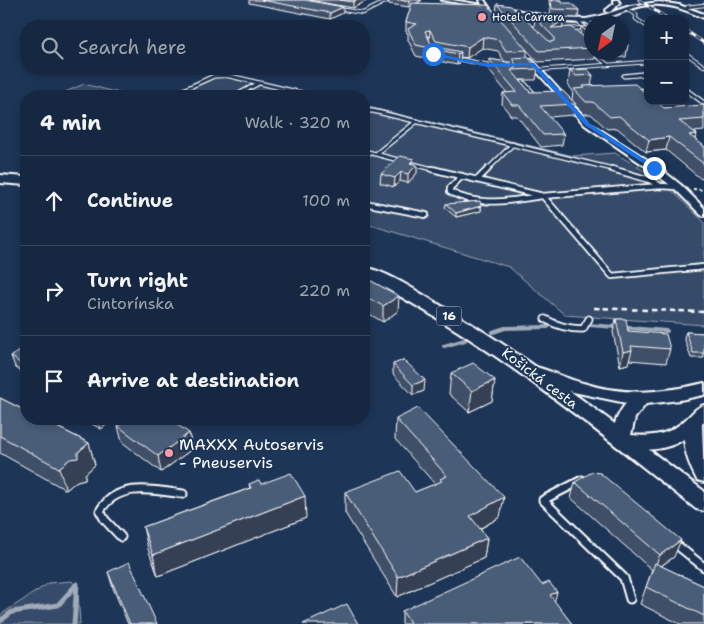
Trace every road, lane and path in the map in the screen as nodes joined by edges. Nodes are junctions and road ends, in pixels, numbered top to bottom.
1 (389, 0) edge
2 (443, 0) edge
3 (482, 0) edge
4 (615, 0) edge
5 (682, 0) edge
6 (676, 4) junction
7 (704, 6) edge
8 (687, 7) junction
9 (336, 8) edge
10 (488, 9) junction
11 (625, 9) junction
12 (472, 10) edge
13 (613, 14) junction
14 (530, 15) junction
15 (609, 15) edge
16 (704, 16) edge
17 (495, 20) edge
18 (522, 21) edge
19 (584, 21) edge
20 (577, 22) junction
21 (644, 24) edge
22 (584, 27) edge
23 (584, 28) edge
24 (564, 29) edge
25 (689, 56) edge
26 (526, 57) edge
27 (451, 58) edge
28 (602, 60) edge
29 (644, 62) edge
30 (523, 64) edge
31 (532, 64) junction
32 (496, 65) edge
33 (608, 65) junction
34 (704, 66) edge
35 (538, 70) junction
36 (644, 74) edge
37 (226, 75) edge
38 (226, 75) edge
39 (624, 76) dead end
40 (523, 82) edge
41 (259, 83) junction
42 (183, 90) edge
43 (246, 90) edge
44 (284, 90) edge
45 (644, 90) edge
46 (633, 91) edge
47 (689, 92) edge
48 (570, 95) edge
49 (556, 96) junction
50 (545, 97) edge
51 (704, 103) edge
52 (370, 111) edge
53 (417, 121) junction
54 (513, 144) junction
55 (370, 152) edge
56 (376, 154) junction
57 (462, 176) junction
58 (0, 179) edge
59 (477, 180) junction
60 (20, 181) edge
61 (660, 186) junction
62 (678, 187) junction
63 (542, 196) junction
64 (370, 205) edge
65 (704, 213) edge
66 (426, 215) dead end
67 (704, 267) edge
68 (370, 274) edge
69 (594, 308) dead end
70 (704, 312) edge
71 (545, 319) dead end
72 (589, 319) dead end
73 (530, 369) junction
74 (704, 389) edge
75 (640, 400) junction
76 (700, 418) edge
77 (622, 441) junction
78 (704, 475) edge
79 (588, 479) edge
80 (183, 494) dead end
81 (704, 503) edge
82 (666, 536) edge
83 (121, 537) dead end
84 (704, 567) edge
85 (630, 599) dead end

1 - 9 lane
2 - 10 street
3 - 10 street
4 - 13 street
5 - 6 street
6 - 8 street
6 - 11 street
7 - 8 lane
8 - 16 street
10 - 12 lane
10 - 14 street
10 - 17 street
11 - 13 street
11 - 21 lane
13 - 15 street
14 - 18 lane
14 - 20 street
19 - 20 street
20 - 22 lane
23 - 24 lane
25 - 34 lane
26 - 31 street
27 - 32 lane
28 - 33 lane
29 - 33 lane
30 - 31 lane
31 - 35 street
33 - 35 lane
35 - 49 street
36 - 39 lane
37 - 41 lane
38 - 42 lane
40 - 50 lane
41 - 43 lane
41 - 44 lane
45 - 46 lane
47 - 51 lane
48 - 49 lane
49 - 62 street
52 - 53 lane
53 - 54 lane
53 - 56 lane
54 - 59 lane
54 - 61 lane
55 - 56 lane
56 - 57 lane
57 - 59 lane
57 - 63 lane
58 - 60 main road
59 - 63 lane
61 - 62 lane
61 - 63 lane
62 - 65 street
63 - 67 lane
64 - 66 lane
68 - 73 main road, Košická cesta / 16
69 - 70 path
71 - 72 lane
73 - 75 street
73 - 77 main road, Košická cesta / 16
74 - 75 street
75 - 77 street
76 - 77 street
76 - 78 street
77 - 81 main road, Košická cesta / 16
79 - 85 lane
80 - 83 lane
82 - 84 lane

